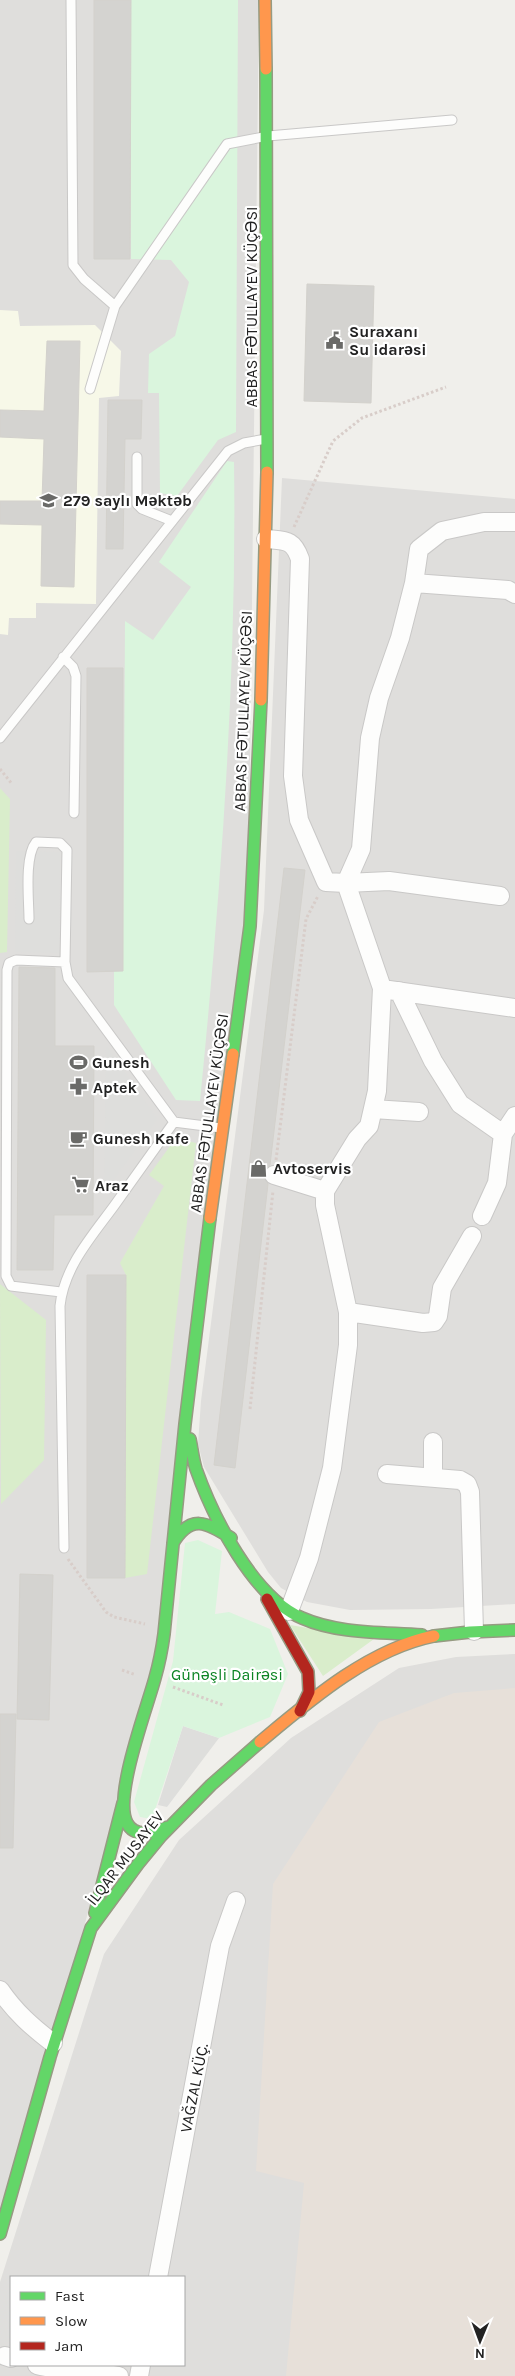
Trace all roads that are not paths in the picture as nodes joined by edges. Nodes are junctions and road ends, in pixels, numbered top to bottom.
1 (71, 0) edge
2 (265, 0) edge
3 (452, 120) dead end
4 (268, 136) junction
5 (115, 306) junction
6 (90, 389) dead end
7 (266, 439) junction
8 (137, 457) dead end
9 (172, 521) junction
10 (515, 522) edge
11 (266, 539) junction
12 (414, 583) junction
13 (515, 594) edge
14 (63, 658) junction
15 (0, 738) edge
16 (74, 813) dead end
17 (346, 883) junction
18 (500, 896) dead end
19 (29, 919) dead end
20 (66, 962) junction
21 (390, 990) junction
22 (515, 1008) edge
23 (373, 1108) junction
24 (419, 1112) dead end
25 (515, 1116) edge
26 (174, 1122) junction
27 (222, 1128) junction
28 (503, 1134) junction
29 (274, 1175) road end
30 (325, 1191) junction
31 (482, 1216) dead end
32 (472, 1236) dead end
33 (61, 1292) junction
34 (348, 1312) junction
35 (186, 1420) junction
36 (433, 1442) dead end
37 (387, 1474) dead end
38 (433, 1476) junction
39 (230, 1538) junction
40 (173, 1543) junction
41 (64, 1548) road end
42 (256, 1579) junction
43 (289, 1611) junction
44 (515, 1630) edge
45 (474, 1631) junction
46 (432, 1636) junction
47 (300, 1711) junction
48 (124, 1799) junction
49 (168, 1828) junction
50 (236, 1901) dead end
51 (91, 1928) junction
52 (0, 1990) edge
53 (53, 2043) junction
54 (5, 2197) edge
55 (0, 2234) edge
56 (158, 2276) edge
57 (42, 2366) edge
58 (119, 2376) edge

1 - 5 lane
2 - 4 main road, ABBAS FƏTULLAYEV KÜÇƏSI
3 - 4 lane
4 - 5 lane
4 - 7 main road, ABBAS FƏTULLAYEV KÜÇƏSI
5 - 6 lane
7 - 9 lane
7 - 11 main road, ABBAS FƏTULLAYEV KÜÇƏSI
8 - 9 lane
9 - 14 lane
10 - 12 street
11 - 17 street
11 - 27 main road, ABBAS FƏTULLAYEV KÜÇƏSI
12 - 13 street
12 - 17 street
14 - 15 lane
14 - 16 lane
17 - 18 street
17 - 21 street
19 - 20 lane
20 - 26 lane
20 - 33 lane
21 - 22 street
21 - 23 street
21 - 28 street
23 - 24 street
23 - 30 street
25 - 28 street
26 - 27 lane
26 - 33 lane
27 - 35 main road, ABBAS FƏTULLAYEV KÜÇƏSI
28 - 31 street
29 - 30 street
30 - 34 street
32 - 34 street
33 - 41 lane
34 - 43 street
35 - 39 main road
35 - 40 main road, ABBAS FƏTULLAYEV KÜÇƏSI
36 - 38 street
37 - 38 street
38 - 45 street
39 - 40 main road
39 - 42 main road
40 - 48 main road, ABBAS FƏTULLAYEV KÜÇƏSI
42 - 43 main road
42 - 47 main road
43 - 46 main road
44 - 45 main road
45 - 46 main road
46 - 47 main road, İLQAR MUSAYEV
47 - 49 main road, İLQAR MUSAYEV
48 - 49 main road
48 - 51 main road, ABBAS FƏTULLAYEV KÜÇƏSI
49 - 51 main road, İLQAR MUSAYEV
50 - 56 street, VAĞZAL KÜÇ.
51 - 53 main road, İLQAR MUSAYEV
52 - 53 street
53 - 54 main road, İLQAR MUSAYEV
54 - 55 main road, İLQAR MUSAYEV
57 - 58 street

